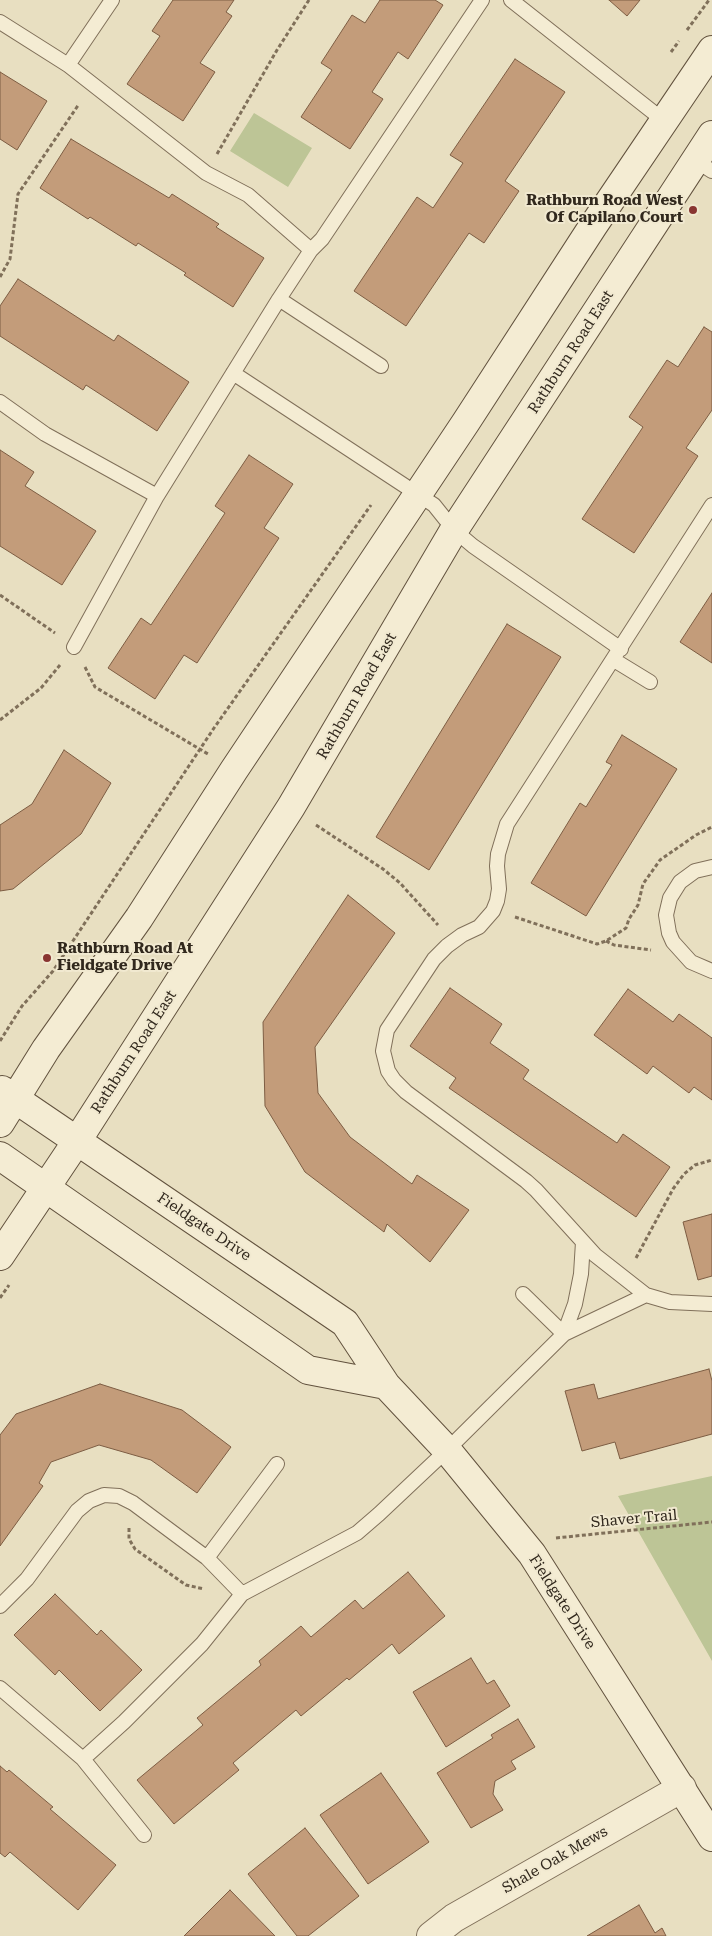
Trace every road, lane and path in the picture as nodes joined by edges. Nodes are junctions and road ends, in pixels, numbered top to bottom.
1 (112, 0) edge
2 (309, 0) edge
3 (482, 0) edge
4 (511, 0) edge
5 (709, 0) edge
6 (0, 22) edge
7 (686, 30) dead end
8 (681, 38) dead end
9 (712, 50) edge
10 (670, 53) dead end
11 (68, 65) junction
12 (92, 84) junction
13 (663, 120) junction
14 (712, 134) edge
15 (704, 165) edge
16 (206, 173) junction
17 (311, 250) junction
18 (0, 277) edge
19 (279, 299) junction
20 (380, 366) dead end
21 (233, 373) junction
22 (0, 402) edge
23 (391, 477) junction
24 (418, 494) junction
25 (157, 496) junction
26 (712, 505) edge
27 (454, 530) junction
28 (0, 595) edge
29 (74, 647) junction
30 (617, 654) junction
31 (650, 682) dead end
32 (0, 720) edge
33 (200, 750) junction
34 (234, 770) junction
35 (291, 807) junction
36 (712, 827) edge
37 (712, 866) edge
38 (494, 909) junction
39 (606, 941) junction
40 (673, 942) junction
41 (449, 944) junction
42 (712, 971) edge
43 (0, 1041) edge
44 (8, 1094) edge
45 (0, 1123) edge
46 (77, 1141) junction
47 (0, 1156) edge
48 (712, 1160) edge
49 (46, 1188) junction
50 (583, 1242) junction
51 (0, 1256) edge
52 (622, 1277) junction
53 (523, 1294) dead end
54 (646, 1295) junction
55 (712, 1304) edge
56 (564, 1334) junction
57 (386, 1385) junction
58 (447, 1450) junction
59 (277, 1464) dead end
60 (139, 1508) junction
61 (712, 1522) edge
62 (559, 1536) dead end
63 (206, 1558) junction
64 (227, 1579) junction
65 (242, 1594) junction
66 (0, 1606) edge
67 (0, 1688) edge
68 (83, 1759) junction
69 (682, 1788) junction
70 (144, 1835) dead end
71 (712, 1837) edge
72 (431, 1936) edge

1 - 11 lane
2 - 16 path
3 - 17 lane
4 - 13 lane
5 - 7 path
6 - 11 lane
8 - 10 path
9 - 13 street
11 - 12 lane
12 - 16 lane
12 - 18 path
13 - 24 street
14 - 15 street, Rathburn Road East
15 - 27 street, Rathburn Road East
16 - 17 lane
17 - 19 lane
19 - 20 lane
19 - 21 lane
21 - 23 lane
21 - 25 lane
22 - 25 lane
23 - 24 lane
23 - 33 path
24 - 27 lane
24 - 34 street
25 - 29 lane
26 - 30 lane
27 - 30 lane
27 - 35 street, Rathburn Road East
28 - 29 path
29 - 32 path
29 - 33 path
30 - 31 lane
30 - 38 lane
33 - 34 path
33 - 43 path
34 - 44 street
35 - 41 path
35 - 46 street, Rathburn Road East
36 - 39 path
37 - 40 lane
38 - 39 path
38 - 41 lane
39 - 40 path
40 - 42 lane
41 - 50 lane
44 - 45 street
44 - 46 street, Fieldgate Drive
46 - 49 street, Rathburn Road East
46 - 57 street, Fieldgate Drive
47 - 49 street
48 - 52 path
49 - 51 street, Rathburn Road East
49 - 57 street
50 - 52 lane
50 - 56 lane
52 - 54 lane
53 - 56 lane
54 - 55 lane
54 - 56 lane
56 - 58 lane
57 - 58 street, Fieldgate Drive
58 - 65 lane
58 - 69 street, Fieldgate Drive
59 - 63 lane
60 - 63 lane
60 - 64 path
60 - 66 lane
61 - 62 path, Shaver Trail
63 - 64 lane
64 - 65 lane
65 - 68 lane
67 - 68 lane
68 - 70 lane
69 - 71 street, Fieldgate Drive
69 - 72 street, Shale Oak Mews

